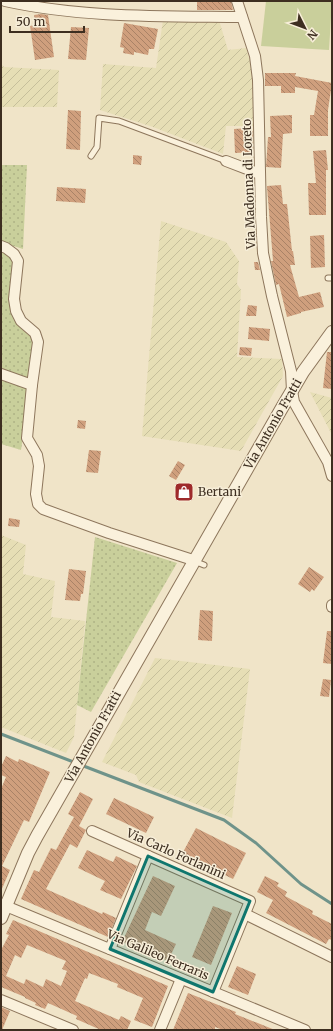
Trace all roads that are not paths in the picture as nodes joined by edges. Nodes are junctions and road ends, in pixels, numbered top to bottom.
1 (5, 1) edge
2 (237, 1) edge
3 (20, 3) edge
4 (242, 17) junction
5 (90, 156) dead end
6 (226, 161) joint
7 (260, 174) junction
8 (1, 246) edge
9 (332, 332) edge
10 (1, 374) edge
11 (32, 385) junction
12 (292, 391) junction
13 (332, 476) edge
14 (199, 563) junction
15 (92, 831) dead end
16 (148, 856) junction
17 (3, 905) edge
18 (245, 914) junction
19 (1, 918) edge
20 (110, 949) junction
21 (332, 957) edge
22 (181, 979) junction
23 (213, 992) junction
24 (1, 1000) edge
25 (72, 1030) edge
26 (160, 1030) edge
27 (305, 1030) edge

1 - 3 street
2 - 4 street, Via Madonna di Loreto
3 - 4 street
4 - 7 street, Via Madonna di Loreto
5 - 6 lane
6 - 7 street
7 - 12 street, Via Madonna di Loreto
8 - 11 street
9 - 12 street, Via Antonio Fratti
10 - 11 street
11 - 14 street
12 - 13 street, Via Madonna di Loreto
12 - 14 street, Via Antonio Fratti
14 - 17 street, Via Antonio Fratti
15 - 16 street, Via Carlo Forlanini
16 - 18 street, Via Carlo Forlanini
16 - 20 street
17 - 19 street, Via Antonio Fratti
17 - 20 street, Via Galileo Ferraris
18 - 21 street
18 - 23 street
20 - 22 street, Via Galileo Ferraris
22 - 23 street, Via Galileo Ferraris
22 - 26 street
23 - 27 street, Via Galileo Ferraris
24 - 25 street

